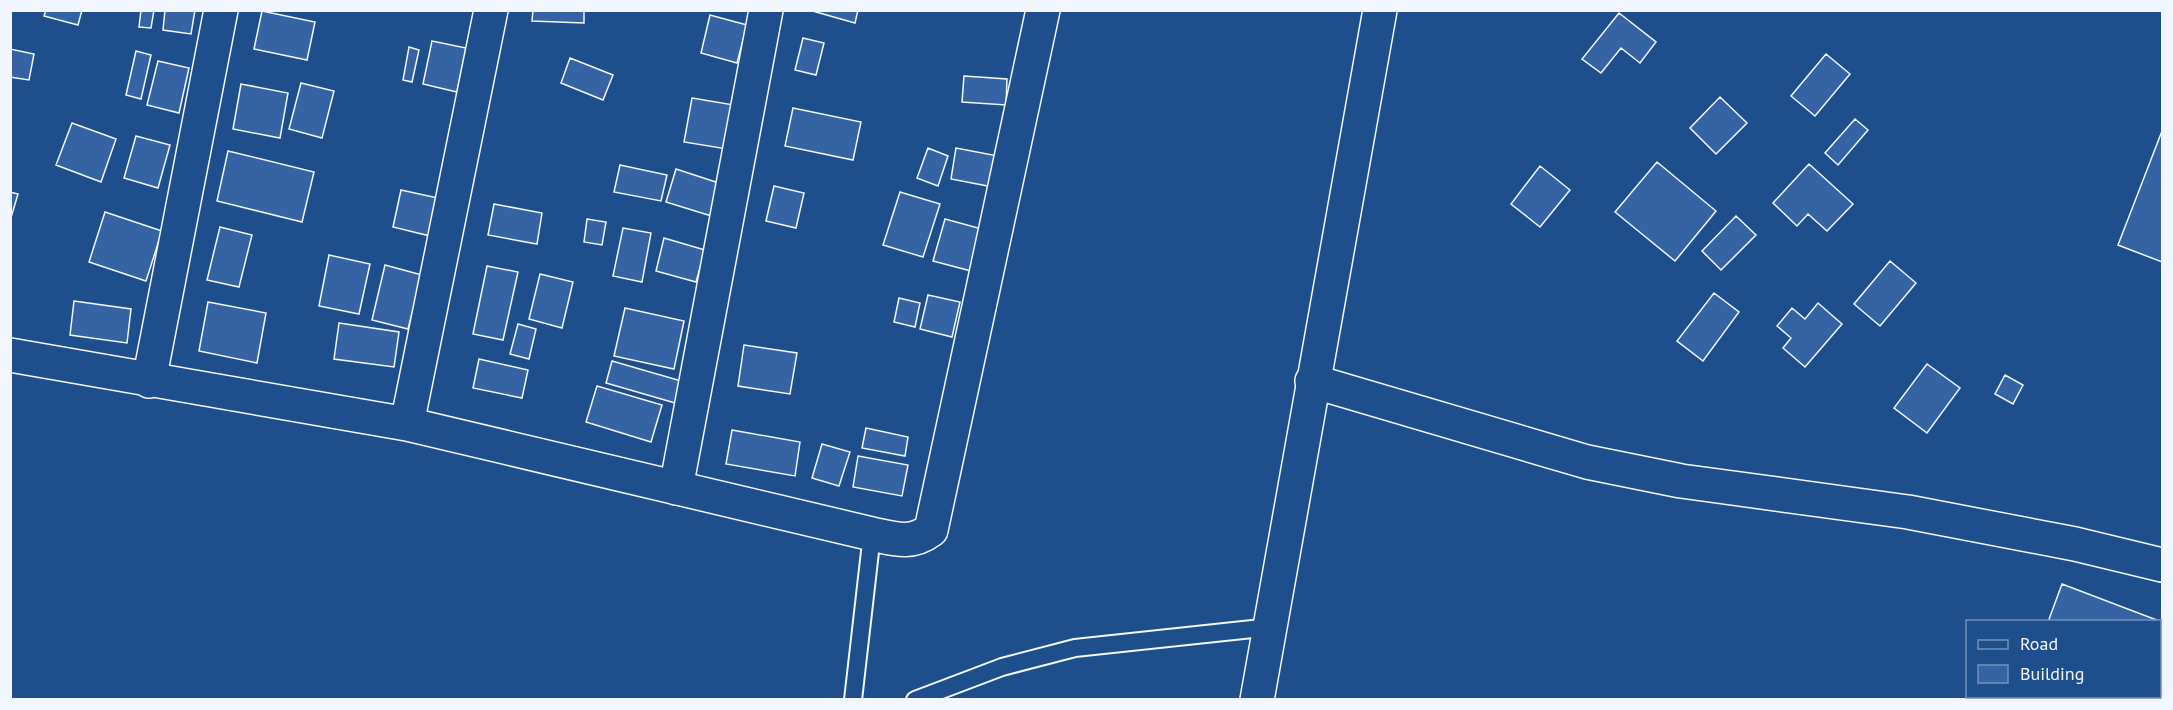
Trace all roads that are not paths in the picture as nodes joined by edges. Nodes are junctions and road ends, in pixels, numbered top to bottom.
1 (221, 10) edge
2 (491, 10) edge
3 (766, 10) edge
4 (1043, 10) edge
5 (1380, 10) edge
6 (10, 355) edge
7 (149, 381) junction
8 (1312, 381) junction
9 (407, 424) junction
10 (676, 488) junction
11 (872, 534) junction
12 (2163, 565) edge
13 (1271, 627) junction
14 (853, 699) edge
15 (915, 699) edge
16 (1257, 699) edge

1 - 7 street
2 - 9 street
3 - 10 street
4 - 11 street
5 - 8 street
6 - 7 street
7 - 9 street
8 - 12 street
8 - 13 street
9 - 10 street
10 - 11 street
11 - 14 lane
13 - 15 lane
13 - 16 street

